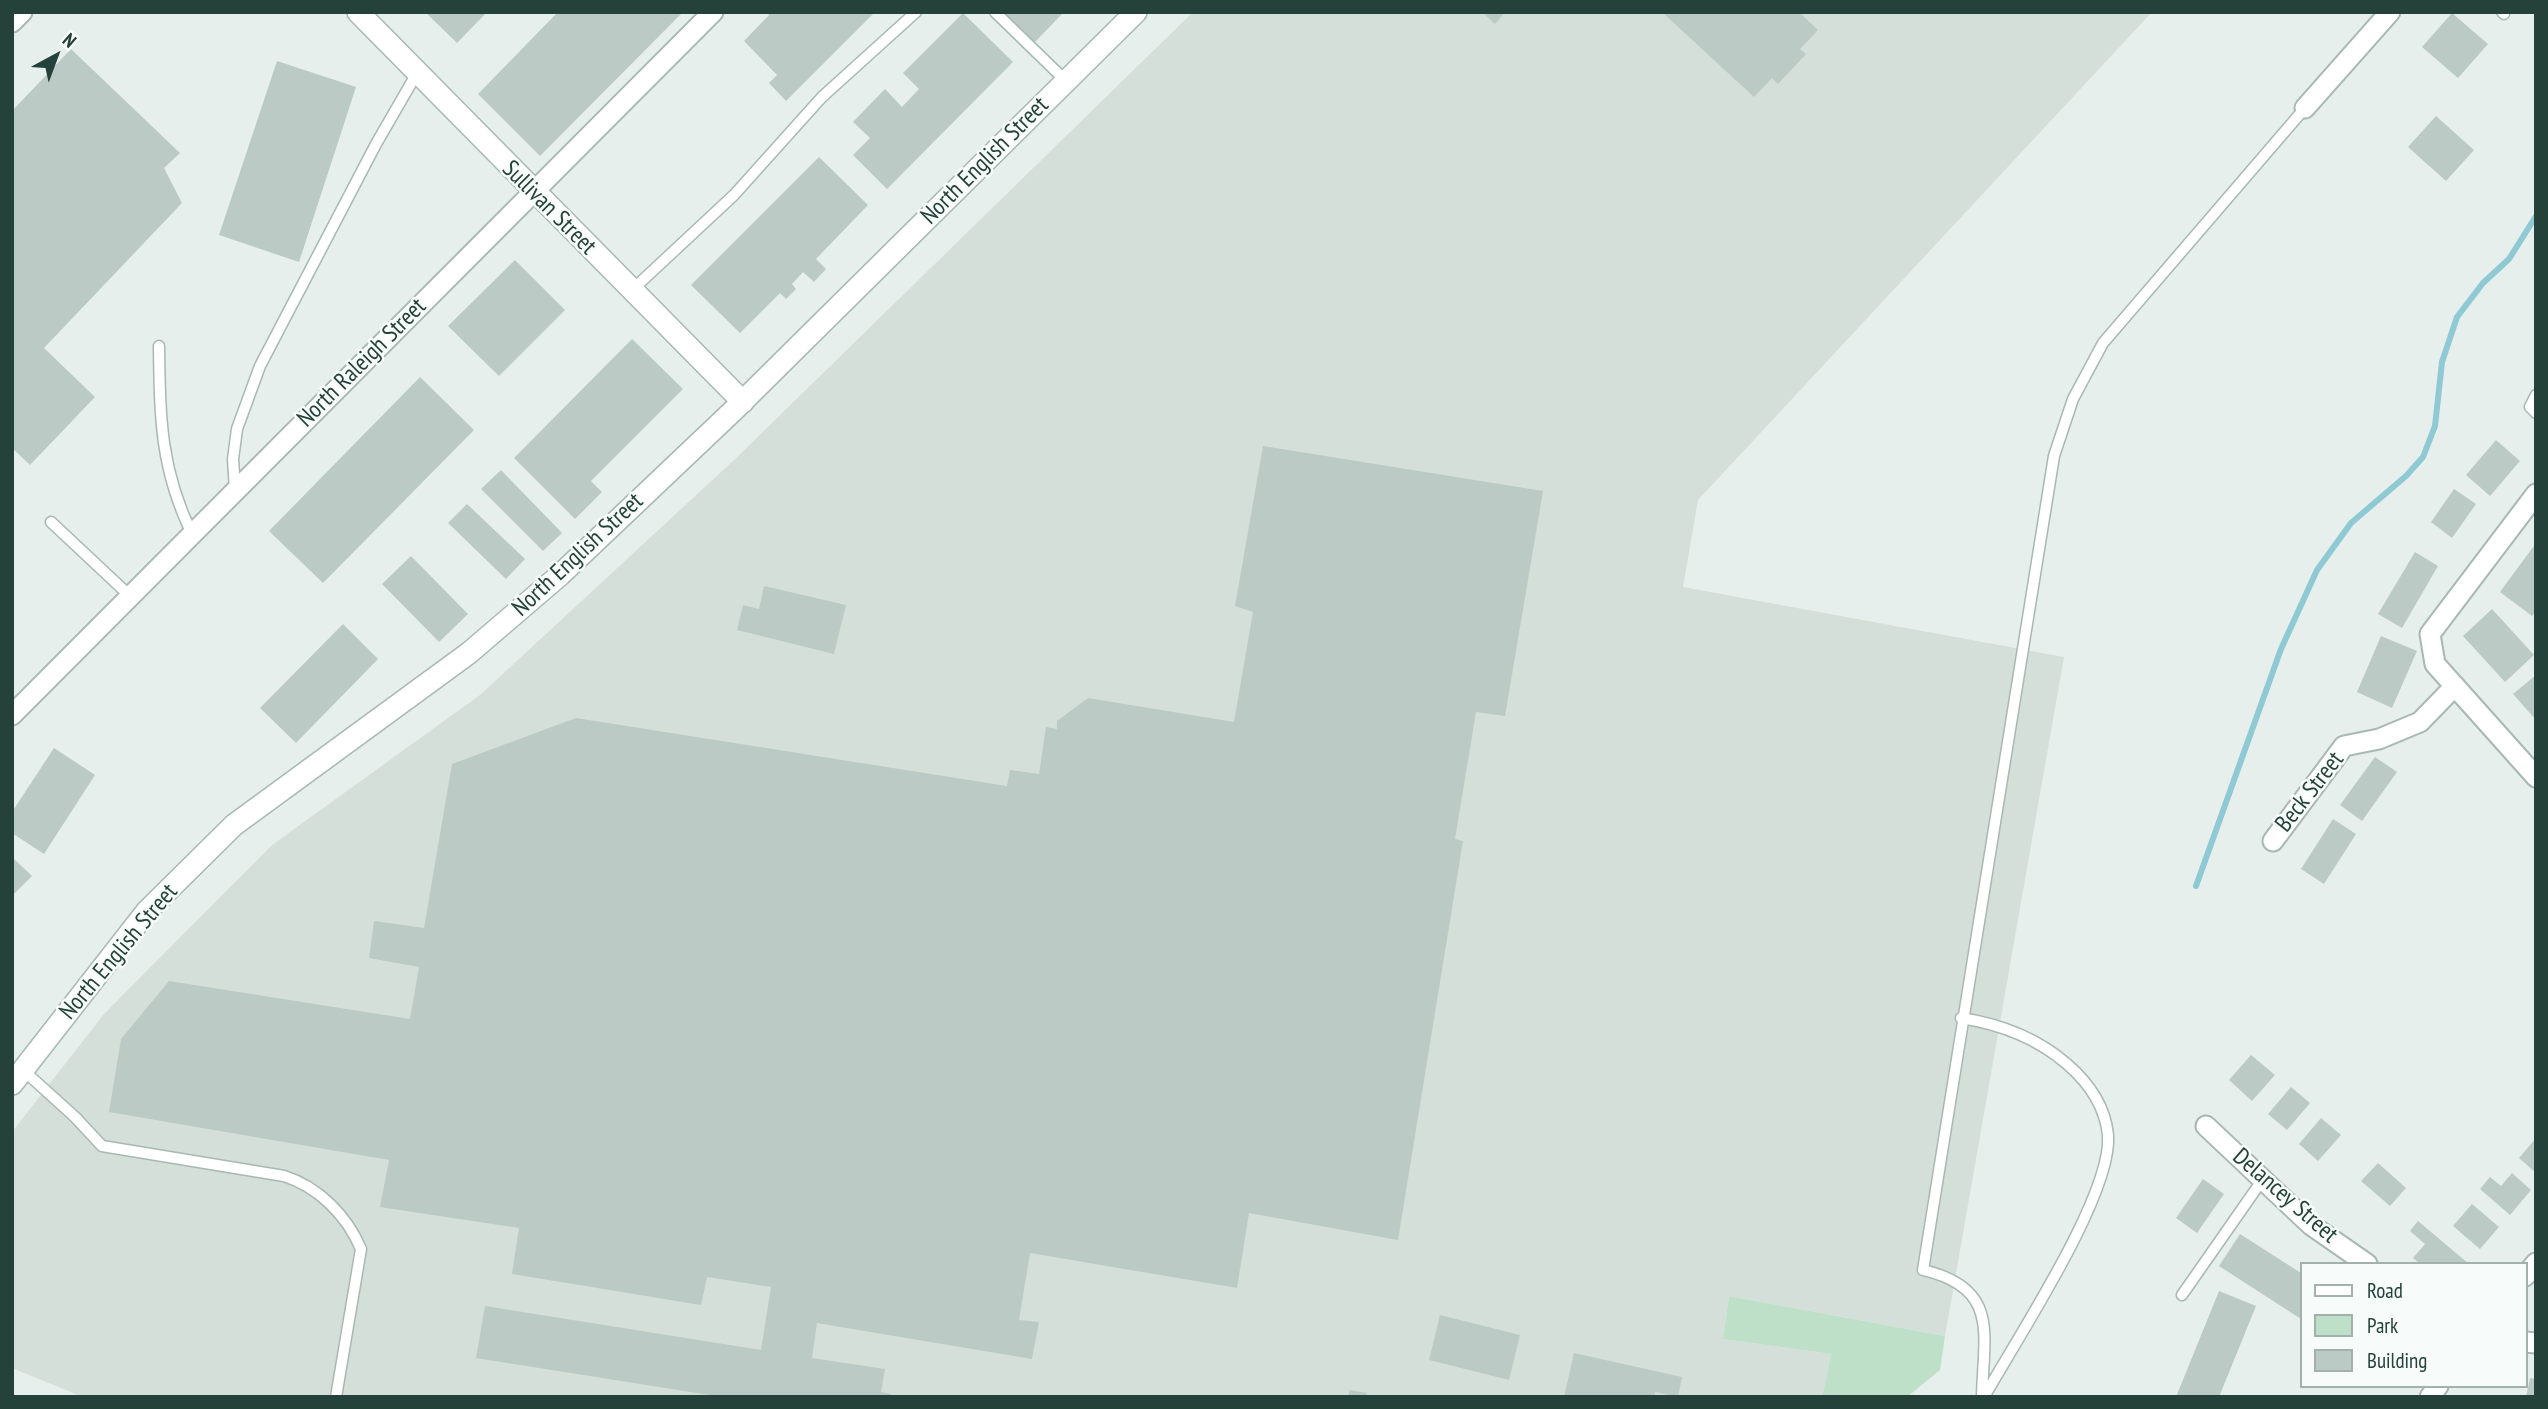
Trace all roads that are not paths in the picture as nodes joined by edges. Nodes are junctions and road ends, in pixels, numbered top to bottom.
1 (22, 12) edge
2 (358, 12) edge
3 (713, 12) edge
4 (916, 12) edge
5 (995, 12) edge
6 (1136, 12) edge
7 (2390, 12) edge
8 (12, 22) edge
9 (417, 74) junction
10 (1066, 81) junction
11 (2305, 108) joint
12 (532, 192) junction
13 (631, 291) junction
14 (159, 346) dead end
15 (2536, 395) edge
16 (743, 402) junction
17 (2536, 413) edge
18 (234, 491) junction
19 (2536, 494) edge
20 (51, 523) dead end
21 (191, 534) junction
22 (130, 596) junction
23 (2455, 687) junction
24 (12, 715) edge
25 (2536, 777) edge
26 (2273, 841) dead end
27 (1961, 1017) junction
28 (18, 1077) edge
29 (2206, 1126) dead end
30 (2263, 1179) junction
31 (2364, 1262) edge
32 (2182, 1295) dead end
33 (336, 1397) edge
34 (1983, 1397) edge

1 - 8 street
2 - 9 street, Sullivan Street
3 - 12 street, North Raleigh Street
4 - 13 lane
5 - 10 lane
6 - 10 street, North English Street
7 - 11 street
9 - 12 street, Sullivan Street
9 - 18 lane
10 - 16 street, North English Street
11 - 27 lane
12 - 13 street, Sullivan Street
12 - 18 street, North Raleigh Street
13 - 16 street, Sullivan Street
14 - 21 lane
15 - 17 lane
16 - 28 street, North English Street
18 - 21 street, North Raleigh Street
19 - 23 street
20 - 22 lane
21 - 22 street, North Raleigh Street
22 - 24 street, North Raleigh Street
23 - 25 street
23 - 26 street, Beck Street
27 - 34 lane
27 - 34 lane
28 - 33 lane
29 - 30 street, Delancey Street
30 - 31 street, Delancey Street
30 - 32 lane

